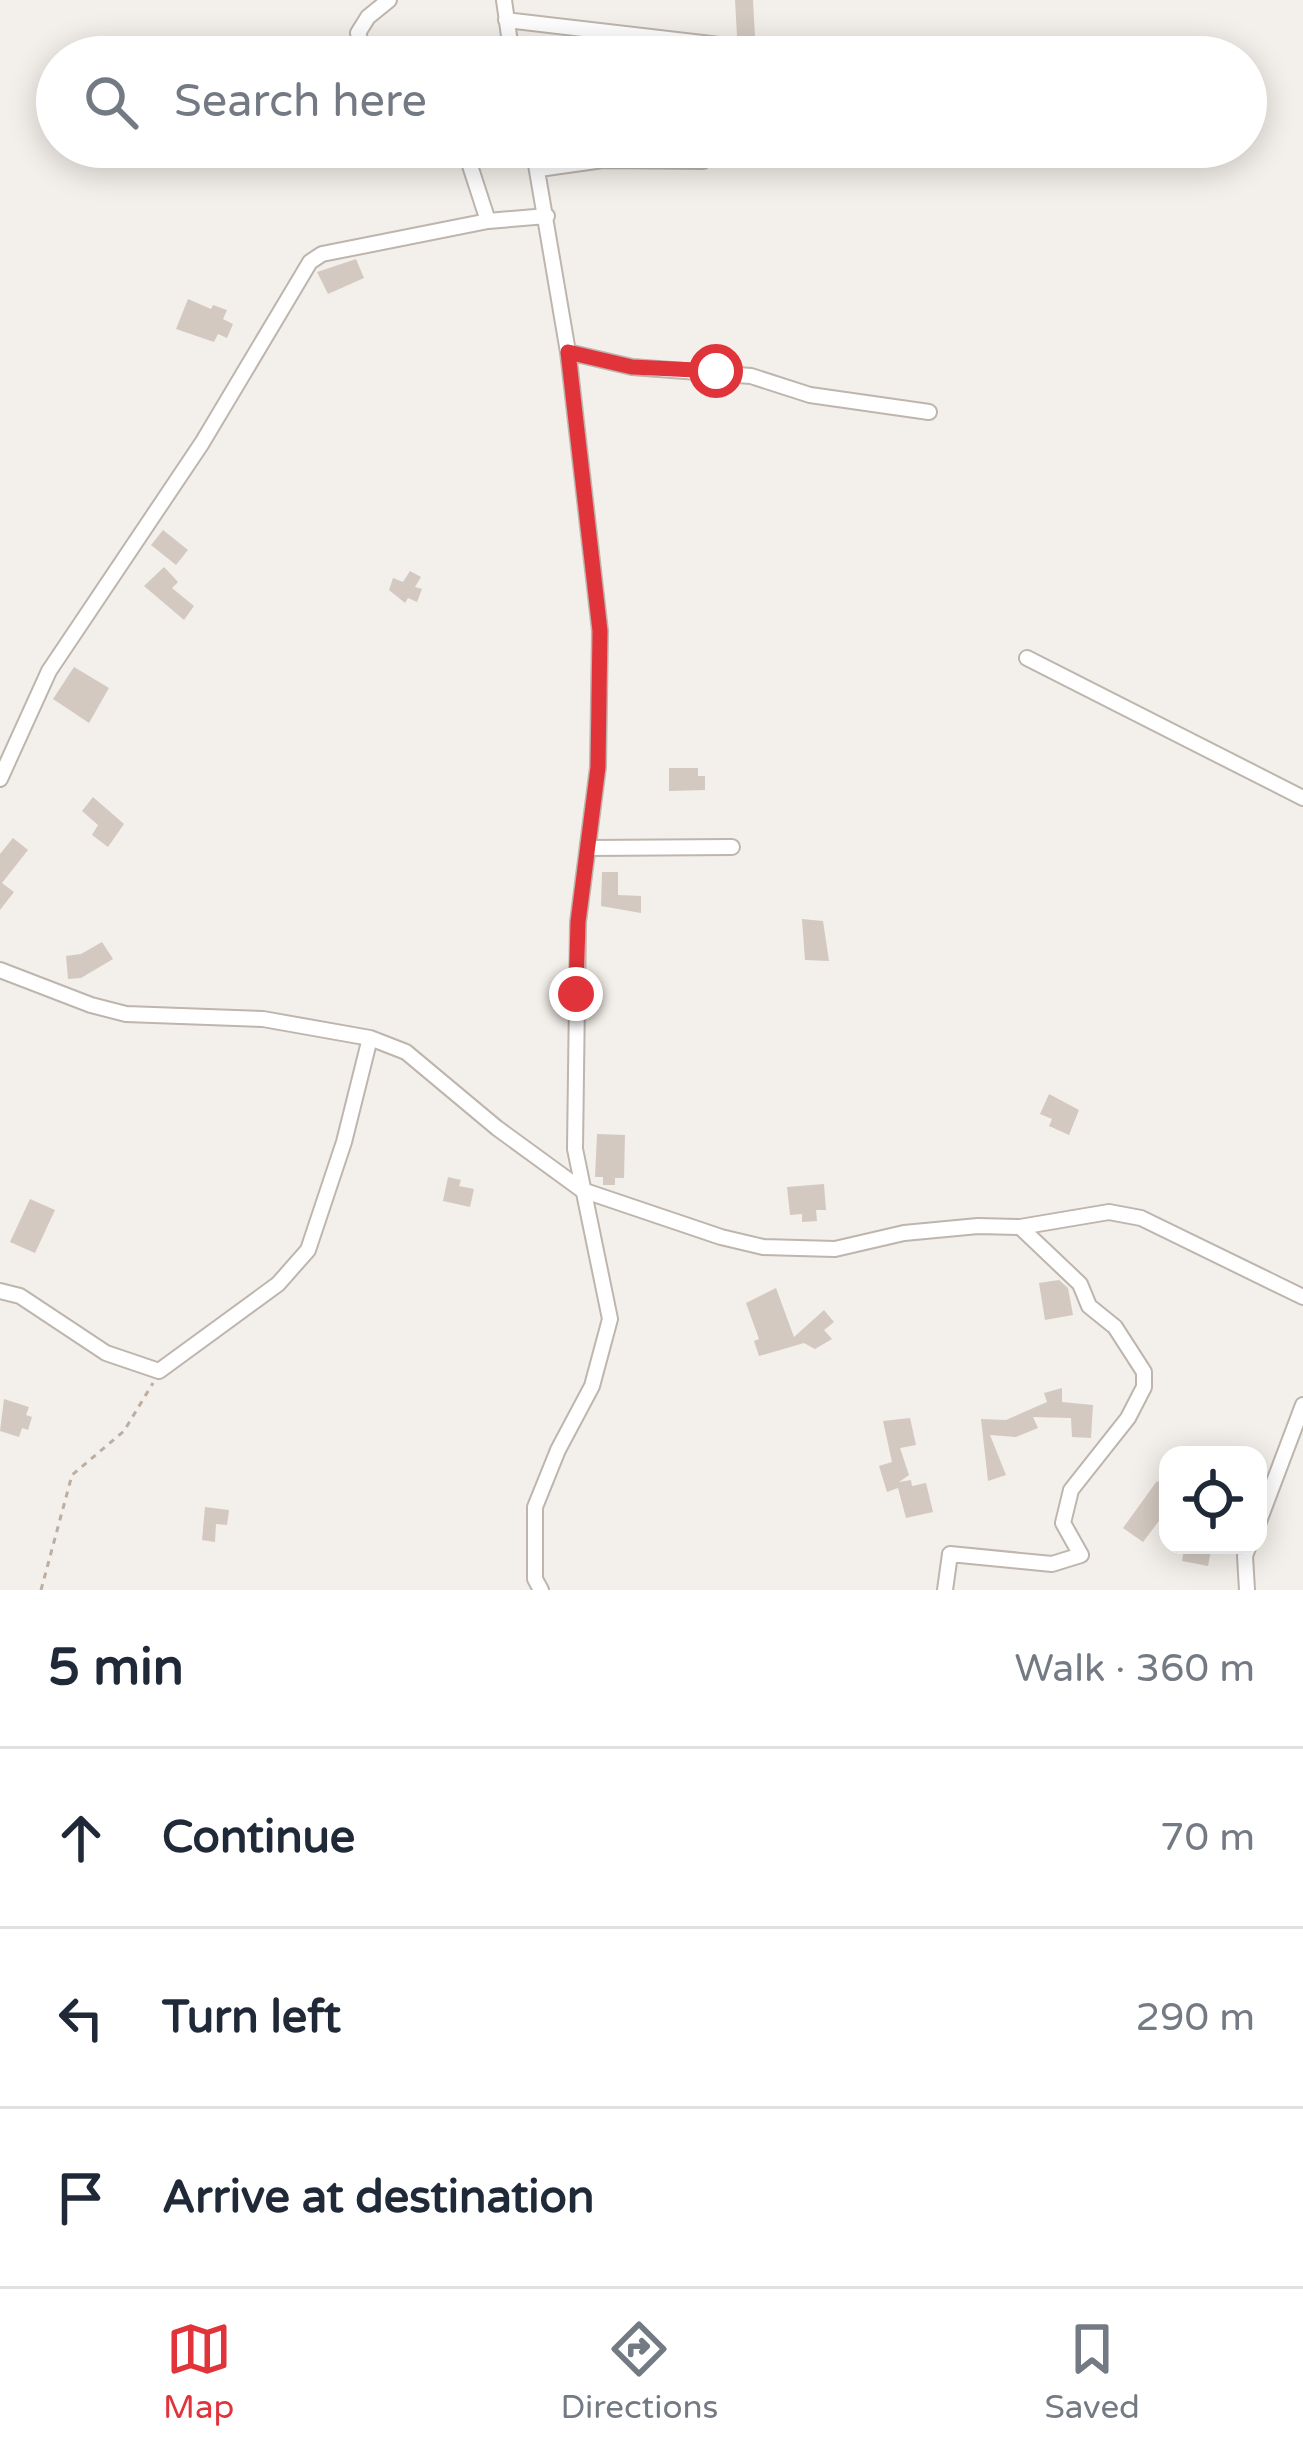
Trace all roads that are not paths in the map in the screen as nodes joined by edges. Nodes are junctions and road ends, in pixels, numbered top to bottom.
1 (389, 0) edge
2 (504, 0) edge
3 (506, 20) junction
4 (359, 36) edge
5 (509, 36) edge
6 (643, 36) edge
7 (471, 168) edge
8 (552, 168) edge
9 (539, 170) joint
10 (547, 216) junction
11 (488, 221) junction
12 (568, 352) junction
13 (929, 412) dead end
14 (1027, 658) dead end
15 (0, 779) edge
16 (1303, 798) edge
17 (732, 847) dead end
18 (589, 848) junction
19 (0, 970) edge
20 (370, 1038) junction
21 (582, 1190) junction
22 (1021, 1227) junction
23 (0, 1291) edge
24 (1303, 1297) edge
25 (1303, 1405) edge
26 (1267, 1500) edge
27 (1246, 1554) edge
28 (541, 1590) edge
29 (945, 1590) edge
30 (1247, 1590) edge

1 - 4 street
2 - 3 street
3 - 5 street
3 - 6 street
7 - 11 street
8 - 9 street
9 - 10 street
10 - 11 street
10 - 12 street
11 - 15 street
12 - 13 street
12 - 18 street
14 - 16 street
17 - 18 street
18 - 21 street
19 - 20 street
20 - 21 street
20 - 23 street
21 - 22 street
21 - 28 street
22 - 24 street
22 - 29 street
25 - 26 street
27 - 30 street

